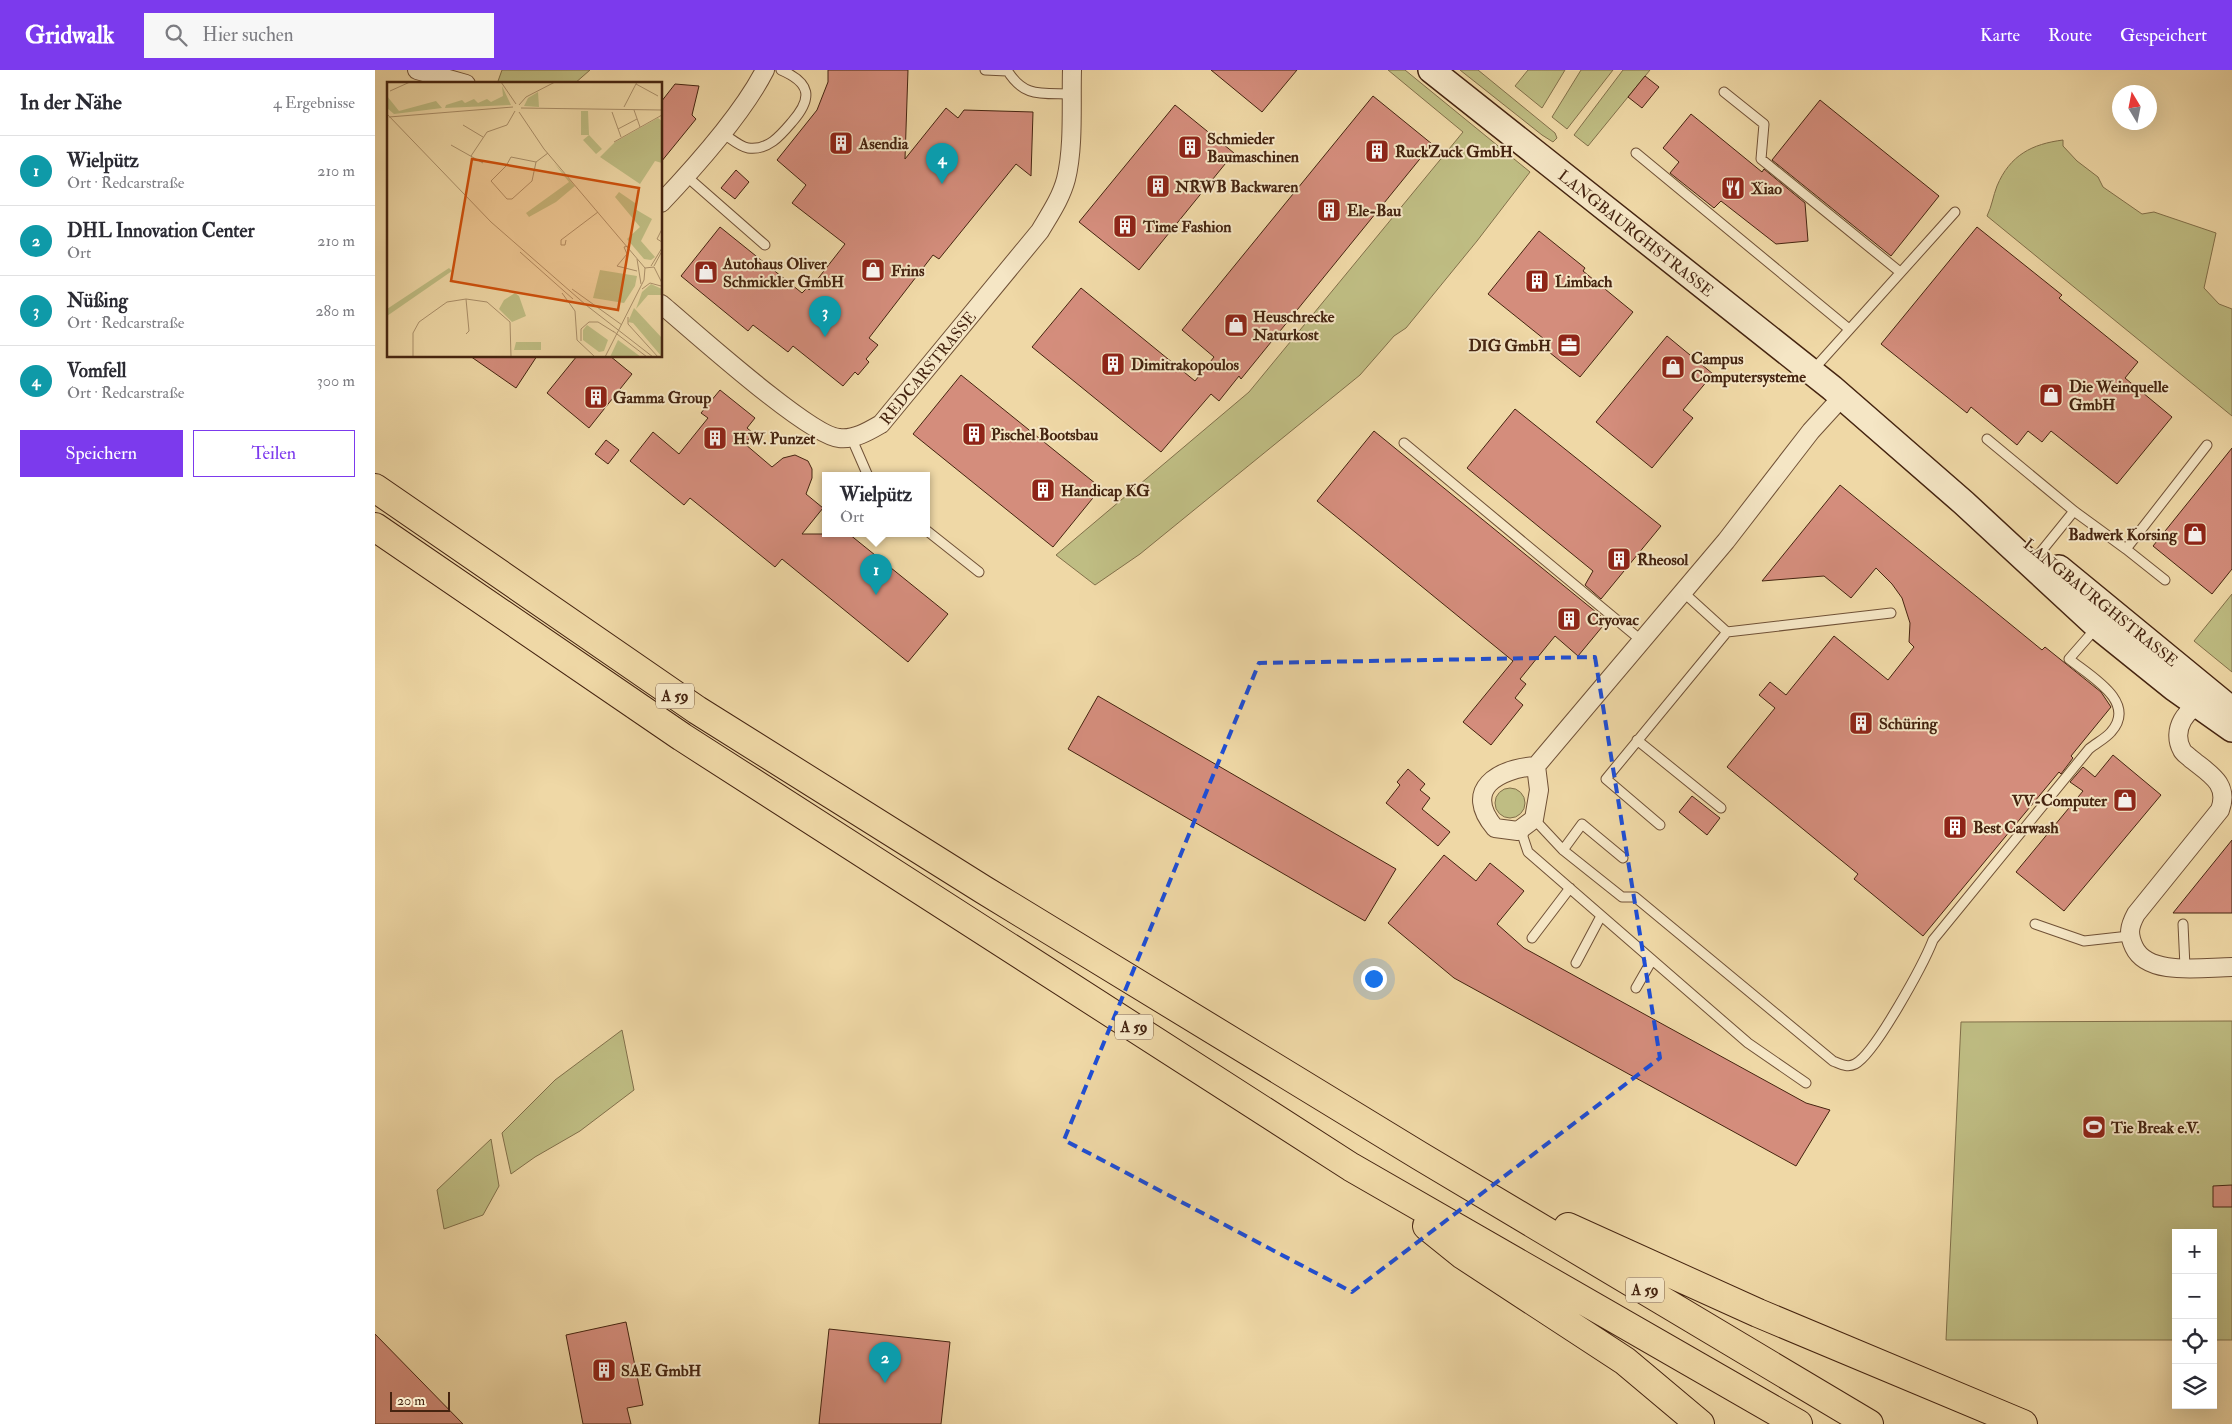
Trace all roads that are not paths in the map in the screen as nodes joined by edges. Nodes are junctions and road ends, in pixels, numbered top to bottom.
1 (417, 70) edge
2 (765, 70) edge
3 (781, 70) edge
4 (985, 70) edge
5 (1007, 70) edge
6 (1072, 70) edge
7 (1431, 70) edge
8 (459, 82) edge
9 (1723, 92) dead end
10 (1071, 94) junction
11 (722, 133) junction
12 (1636, 153) dead end
13 (685, 175) junction
14 (663, 201) edge
15 (1955, 212) dead end
16 (765, 245) dead end
17 (1900, 272) junction
18 (663, 306) edge
19 (1849, 329) junction
20 (1811, 372) junction
21 (1842, 397) junction
22 (851, 437) junction
23 (1987, 439) dead end
24 (1404, 443) dead end
25 (2207, 445) dead end
26 (866, 472) edge
27 (375, 488) edge
28 (1964, 504) junction
29 (2074, 511) junction
30 (375, 527) edge
31 (930, 533) edge
32 (2126, 549) junction
33 (2040, 553) junction
34 (979, 572) dead end
35 (2165, 580) dead end
36 (1683, 592) junction
37 (1891, 613) dead end
38 (2097, 626) junction
39 (1727, 632) junction
40 (1642, 640) junction
41 (2199, 704) junction
42 (2232, 709) edge
43 (2232, 729) edge
44 (1637, 740) junction
45 (1536, 766) junction
46 (1721, 808) dead end
47 (1529, 824) junction
48 (1660, 825) dead end
49 (1563, 850) junction
50 (1623, 858) dead end
51 (1569, 888) junction
52 (1601, 916) junction
53 (2035, 924) dead end
54 (2183, 924) dead end
55 (2129, 936) junction
56 (1532, 938) dead end
57 (1651, 960) junction
58 (1576, 963) dead end
59 (2185, 967) junction
60 (2232, 967) edge
61 (1636, 988) dead end
62 (1806, 1083) dead end
63 (1420, 1156) junction
64 (1351, 1166) junction
65 (1700, 1424) edge
66 (1798, 1424) edge
67 (1869, 1424) edge
68 (2023, 1424) edge

1 - 8 street
2 - 11 street
3 - 11 lane
4 - 5 lane
5 - 10 lane
6 - 10 street, REDCARSTRASSE
7 - 20 main road, LANGBAURGHSTRASSE
9 - 17 lane
10 - 22 street, REDCARSTRASSE
11 - 13 street
12 - 19 lane
13 - 14 street
13 - 16 lane
15 - 17 lane
17 - 19 lane
18 - 22 street, REDCARSTRASSE
19 - 20 lane
20 - 21 main road, LANGBAURGHSTRASSE
21 - 28 main road, LANGBAURGHSTRASSE
21 - 36 street
22 - 26 lane
23 - 29 lane
24 - 40 lane
25 - 32 lane
27 - 63 highway, A 59
28 - 33 main road, LANGBAURGHSTRASSE
28 - 38 main road, LANGBAURGHSTRASSE
29 - 32 lane
29 - 33 lane
30 - 64 highway, A 59
31 - 34 lane
32 - 35 lane
33 - 42 main road, LANGBAURGHSTRASSE
36 - 39 lane
36 - 40 street
37 - 39 lane
38 - 41 main road, LANGBAURGHSTRASSE
38 - 49 lane
39 - 44 lane
40 - 45 street
41 - 42 street, LANGBAURGHSTRASSE
41 - 43 main road, LANGBAURGHSTRASSE
41 - 55 street
44 - 46 lane
44 - 48 lane
45 - 47 street
45 - 47 street
47 - 49 lane
47 - 51 lane
49 - 50 lane
51 - 52 lane
51 - 56 lane
52 - 57 lane
52 - 58 lane
53 - 55 lane
54 - 59 lane
55 - 59 street
57 - 61 lane
57 - 62 lane
59 - 60 street
63 - 67 highway, A 59
63 - 68 highway
64 - 65 highway
64 - 66 highway, A 59

